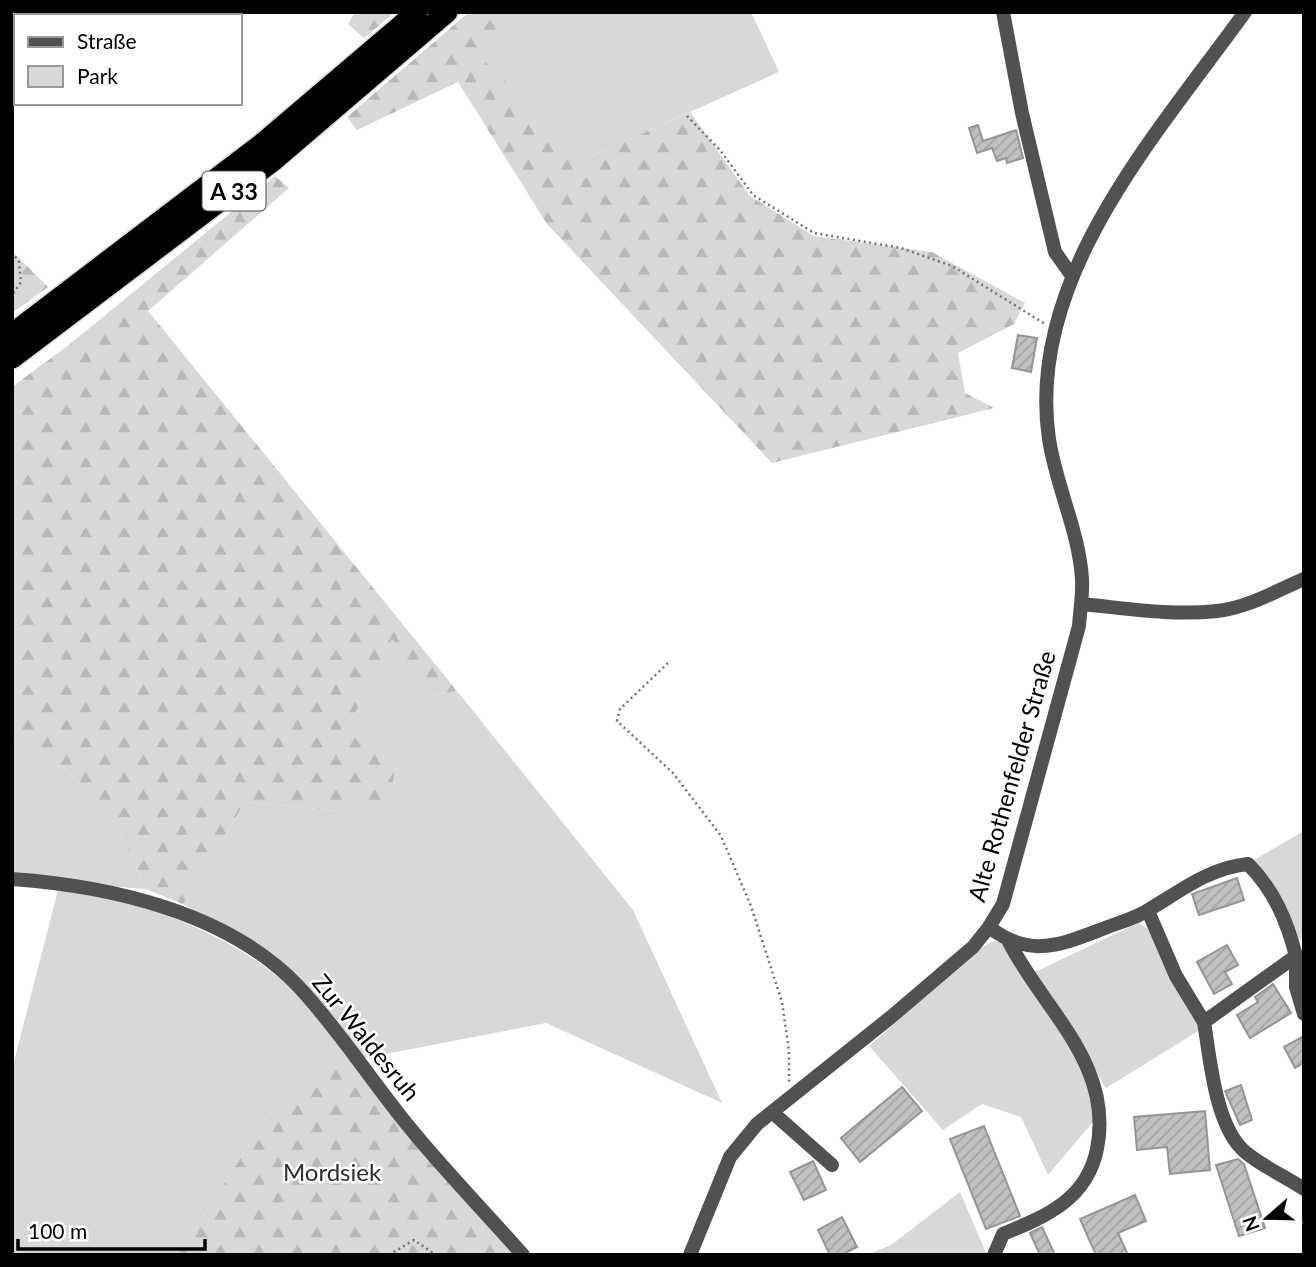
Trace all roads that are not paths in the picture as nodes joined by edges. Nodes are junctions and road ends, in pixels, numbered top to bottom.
1 (417, 12) edge
2 (447, 12) edge
3 (1003, 12) edge
4 (1245, 12) edge
5 (1072, 276) junction
6 (12, 334) edge
7 (12, 358) edge
8 (1304, 579) edge
9 (1081, 604) junction
10 (12, 879) edge
11 (1148, 911) junction
12 (989, 927) junction
13 (1009, 942) junction
14 (1296, 956) junction
15 (1304, 1014) edge
16 (1204, 1022) junction
17 (772, 1112) junction
18 (832, 1165) dead end
19 (1304, 1189) edge
20 (523, 1255) edge
21 (690, 1255) edge
22 (994, 1255) edge

1 - 6 highway, A 33
2 - 7 highway, A 33
3 - 5 street
4 - 5 street, Alte Rothenfelder Straße
5 - 9 street, Alte Rothenfelder Straße
8 - 9 street
9 - 12 street, Alte Rothenfelder Straße
10 - 20 street, Zur Waldesruh
11 - 13 street
11 - 14 street
11 - 16 street
12 - 13 street
12 - 17 street, Alte Rothenfelder Straße
13 - 22 street
14 - 15 street
14 - 16 street
16 - 19 street
17 - 18 street
17 - 21 street, Alte Rothenfelder Straße

